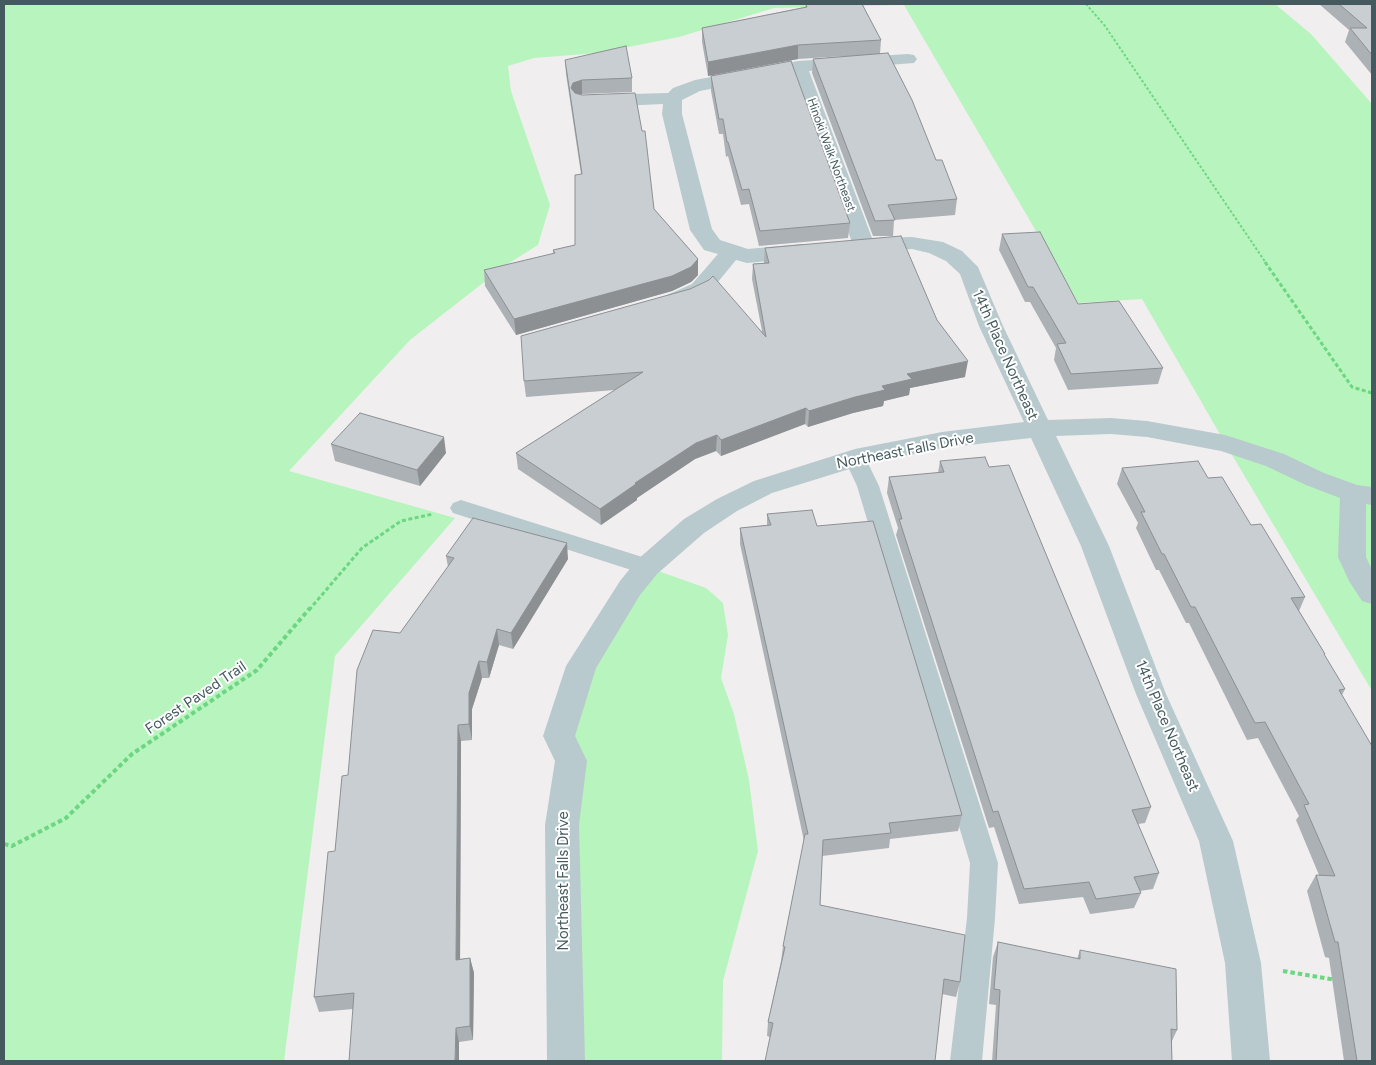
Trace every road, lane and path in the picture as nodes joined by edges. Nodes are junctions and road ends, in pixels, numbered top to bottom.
1 (1086, 4) edge
2 (908, 59) dead end
3 (798, 66) junction
4 (673, 98) junction
5 (583, 102) edge
6 (864, 245) junction
7 (731, 252) junction
8 (654, 306) edge
9 (1372, 392) edge
10 (1038, 429) junction
11 (855, 458) junction
12 (1362, 494) edge
13 (461, 508) joint
14 (647, 567) junction
15 (1372, 594) edge
16 (4, 844) edge
17 (1283, 971) dead end
18 (1345, 982) edge
19 (566, 1061) edge
20 (966, 1061) edge
21 (1251, 1061) edge

1 - 9 path
2 - 3 street
3 - 4 street
3 - 6 street, Hinoki Walk Northeast
4 - 5 street
4 - 7 street, 14th Place Northeast
6 - 7 street, 14th Place Northeast
6 - 10 street, 14th Place Northeast
7 - 8 street
10 - 11 street, Northeast Falls Drive
10 - 12 street, Northeast Falls Drive
10 - 21 street, 14th Place Northeast
11 - 14 street, Northeast Falls Drive
11 - 20 lane
12 - 15 street
13 - 14 lane
13 - 16 path, Forest Paved Trail
14 - 19 street, Northeast Falls Drive
17 - 18 path

